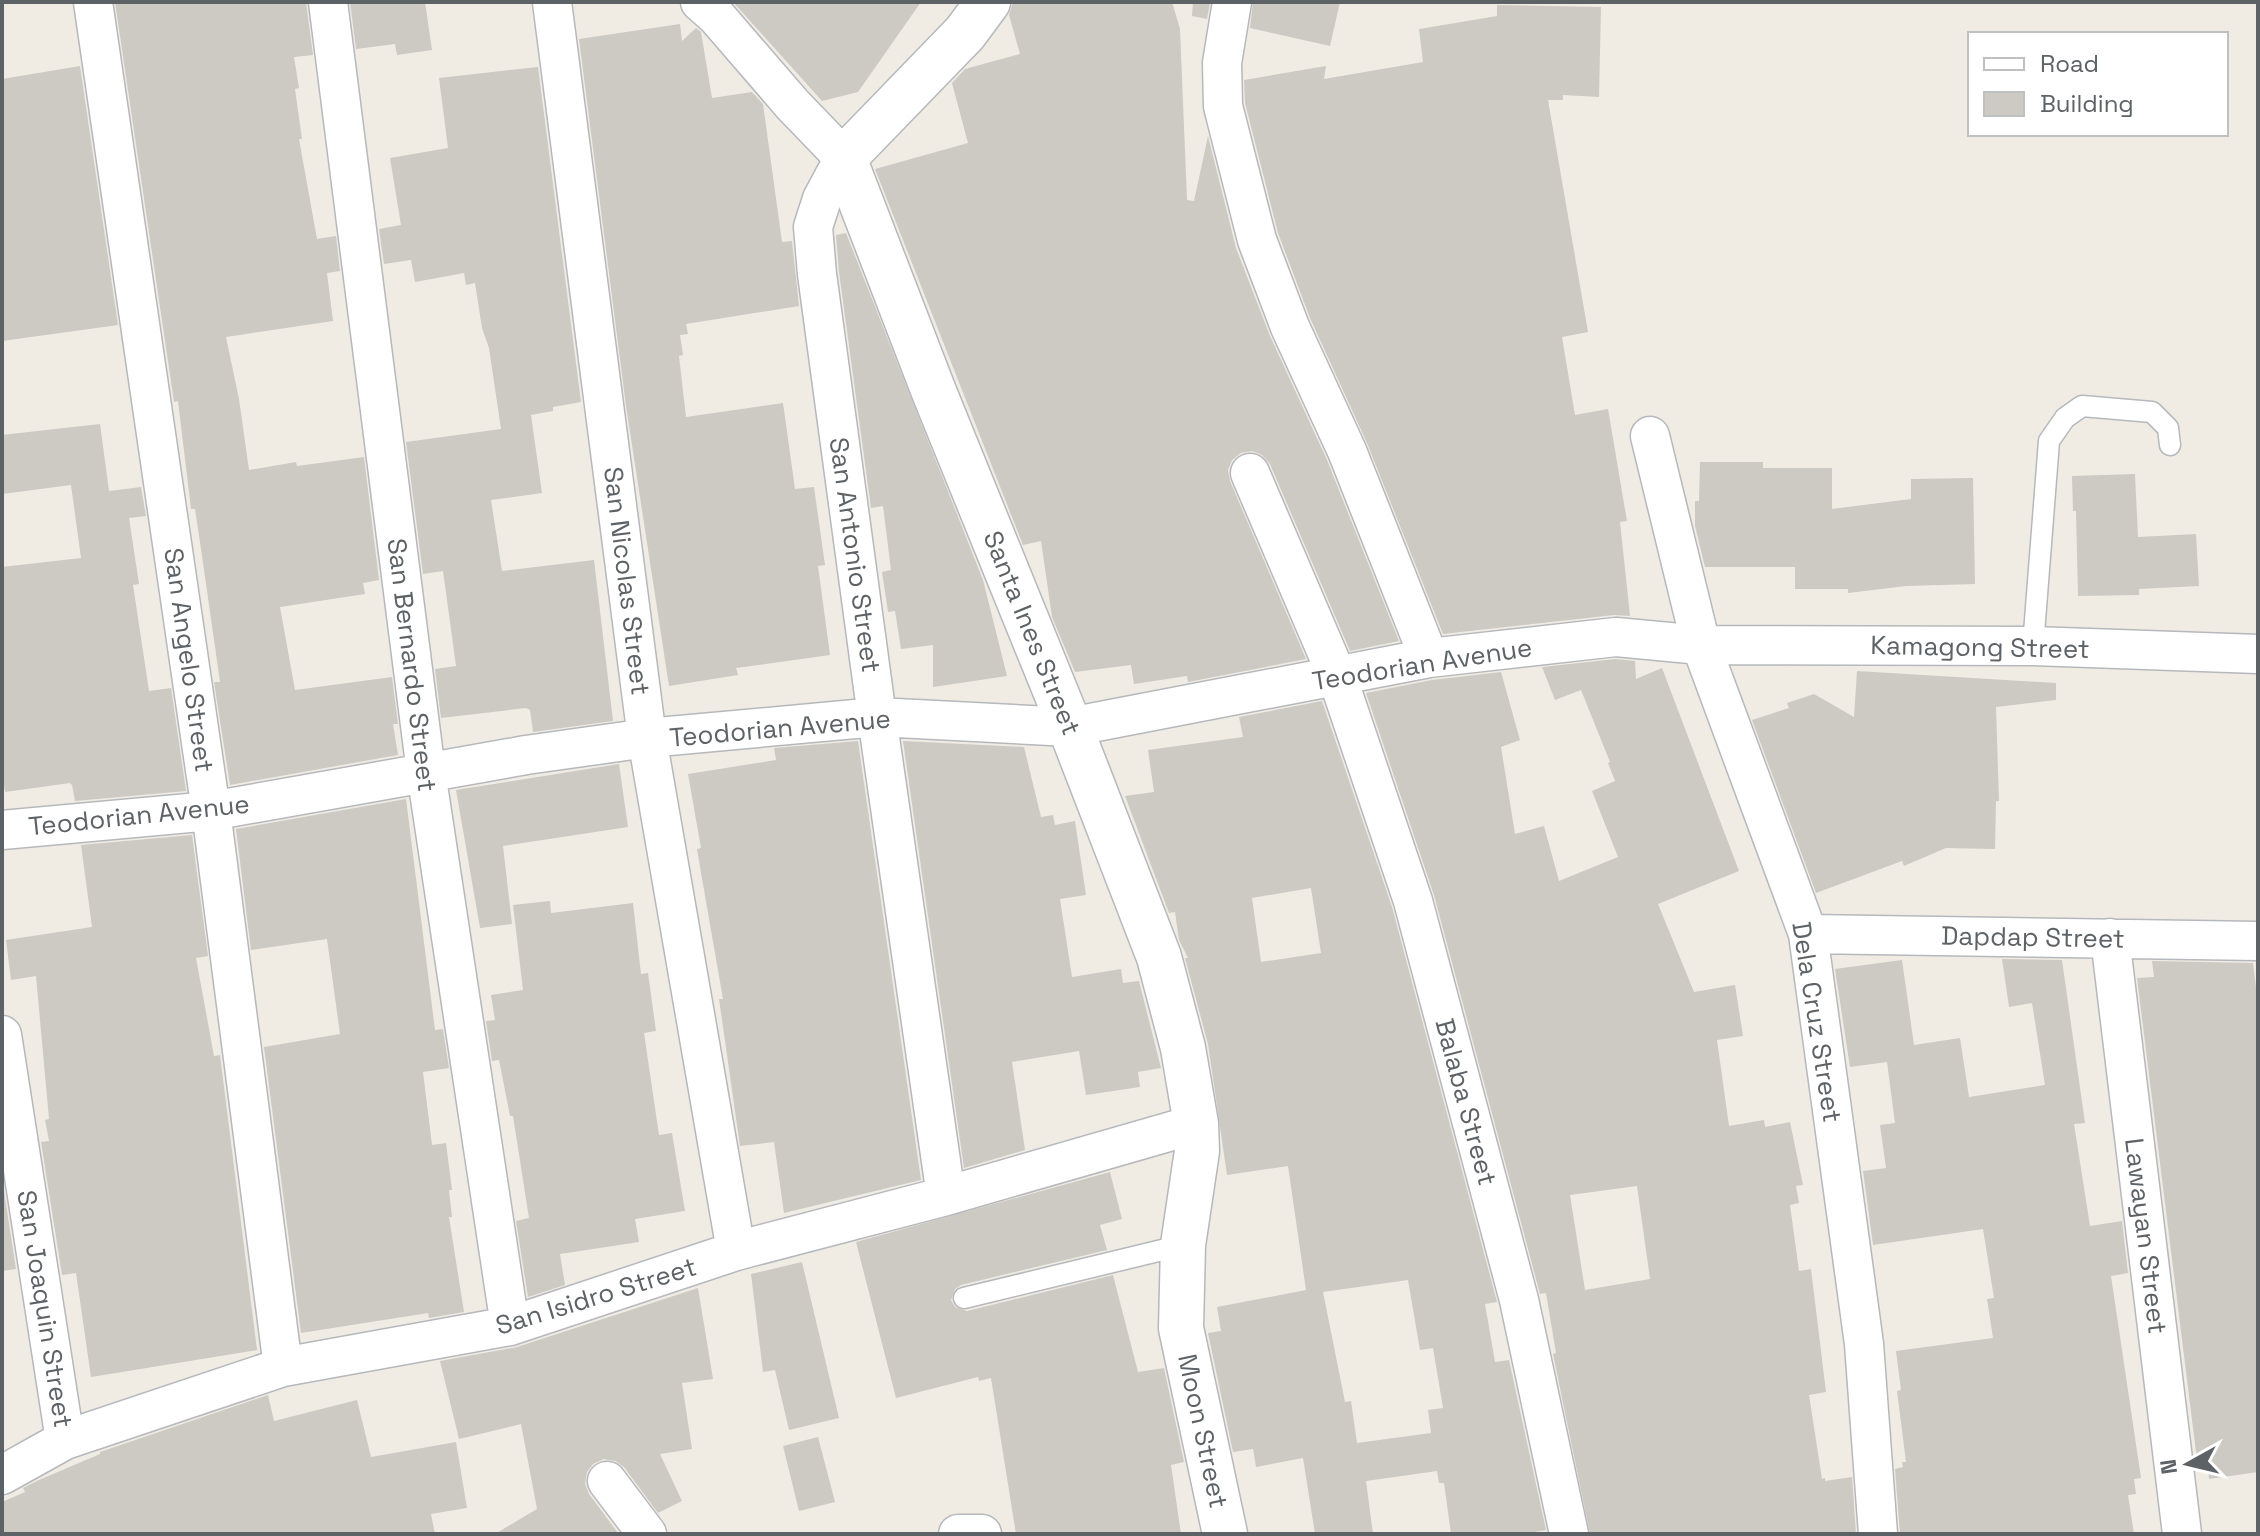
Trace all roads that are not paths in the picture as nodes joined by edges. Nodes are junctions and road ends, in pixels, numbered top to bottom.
1 (93, 2) edge
2 (328, 2) edge
3 (552, 2) edge
4 (700, 2) edge
5 (988, 2) edge
6 (1232, 2) edge
7 (844, 158) junction
8 (1650, 436) dead end
9 (2170, 445) dead end
10 (1250, 473) dead end
11 (1701, 645) junction
12 (2033, 646) junction
13 (2258, 654) edge
14 (1429, 658) junction
15 (1337, 676) junction
16 (877, 717) junction
17 (1070, 727) junction
18 (647, 738) junction
19 (426, 772) junction
20 (211, 811) junction
21 (2, 830) edge
22 (1808, 934) junction
23 (2110, 938) junction
24 (2258, 941) edge
25 (2, 1035) edge
26 (1196, 1124) junction
27 (946, 1196) junction
28 (1183, 1245) junction
29 (736, 1251) junction
30 (964, 1298) dead end
31 (510, 1326) junction
32 (1181, 1328) joint
33 (283, 1367) junction
34 (65, 1440) junction
35 (2, 1475) edge
36 (607, 1481) dead end
37 (647, 1534) edge
38 (958, 1534) edge
39 (982, 1534) edge
40 (1225, 1534) edge
41 (1569, 1534) edge
42 (1878, 1534) edge
43 (2182, 1534) edge

1 - 20 street, San Angelo Street
2 - 19 street, San Bernardo Street
3 - 18 street, San Nicolas Street
4 - 7 street, Santa Ines Street
5 - 7 street
6 - 14 street
7 - 16 street, San Antonio Street
7 - 17 street, Santa Ines Street
8 - 11 street, Dela Cruz Street
9 - 12 lane
10 - 15 street, Balaba Street
11 - 12 street, Kamagong Street
11 - 14 street, Teodorian Avenue
11 - 22 street, Dela Cruz Street
12 - 13 street, Kamagong Street
14 - 15 street, Teodorian Avenue
15 - 17 street, Teodorian Avenue
15 - 41 street, Balaba Street
16 - 17 street, Teodorian Avenue
16 - 18 street, Teodorian Avenue
16 - 27 street, San Antonio Street
17 - 26 street, Santa Ines Street
18 - 19 street, Teodorian Avenue
18 - 29 street, San Nicolas Street
19 - 20 street, Teodorian Avenue
19 - 31 street, San Bernardo Street
20 - 21 street, Teodorian Avenue
20 - 33 street, San Angelo Street
22 - 23 street, Dapdap Street
22 - 42 street, Dela Cruz Street
23 - 24 street, Dapdap Street
23 - 43 street, Lawayan Street
25 - 34 street, San Joaquin Street
26 - 27 street, San Isidro Street
26 - 28 street, Santa Ines Street
27 - 29 street, San Isidro Street
28 - 30 lane
28 - 32 street, Santa Ines Street
29 - 31 street, San Isidro Street
31 - 33 street, San Isidro Street
32 - 40 street, Moon Street
33 - 34 street, San Isidro Street
34 - 35 street, San Isidro Street
36 - 37 street
38 - 39 street

